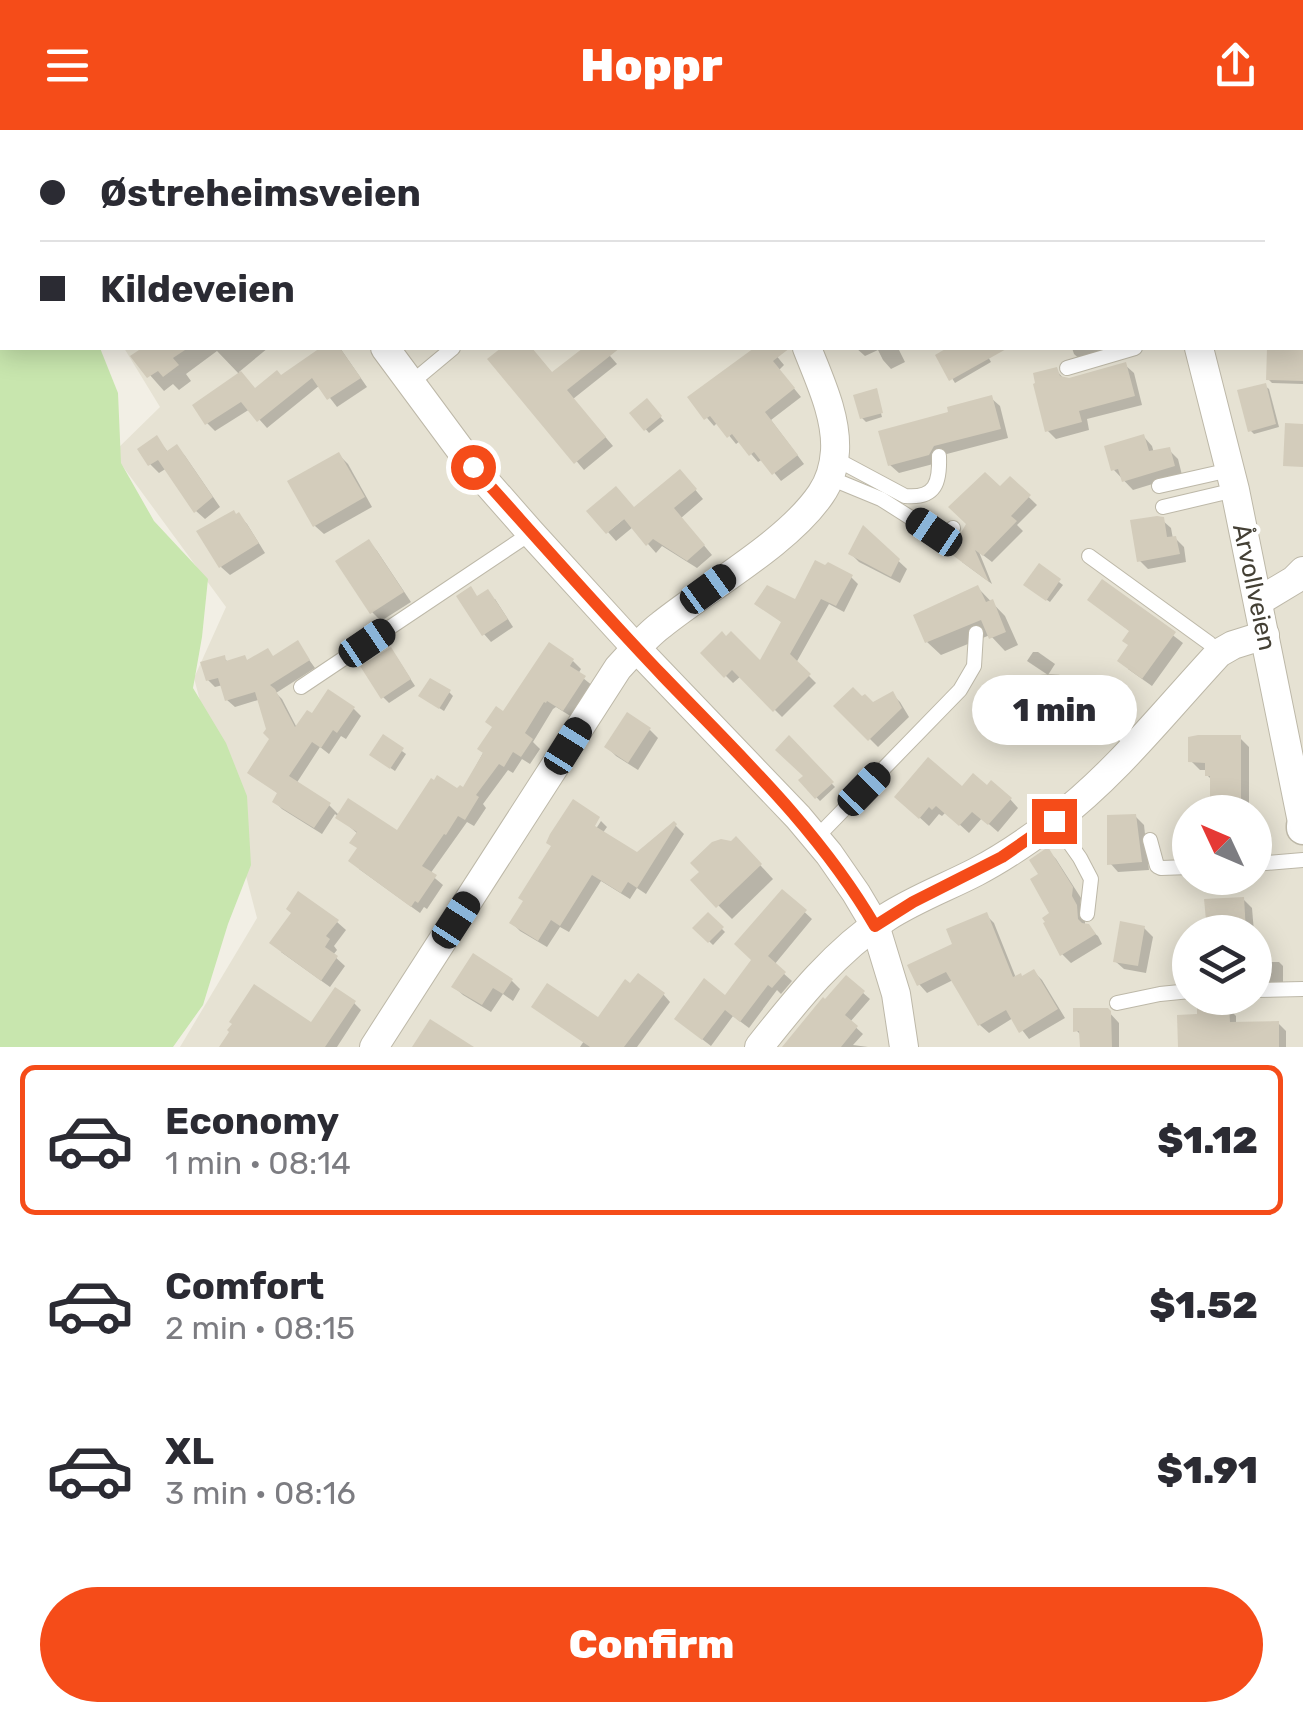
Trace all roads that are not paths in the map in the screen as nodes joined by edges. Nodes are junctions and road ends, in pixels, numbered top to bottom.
1 (387, 350) edge
2 (451, 350) edge
3 (808, 350) edge
4 (1128, 350) edge
5 (1200, 350) edge
6 (1067, 368) dead end
7 (411, 383) junction
8 (940, 456) dead end
9 (832, 468) junction
10 (1232, 480) junction
11 (1159, 486) dead end
12 (1163, 507) dead end
13 (953, 528) dead end
14 (531, 533) junction
15 (1089, 556) dead end
16 (1303, 571) edge
17 (1258, 601) junction
18 (976, 633) dead end
19 (1265, 634) junction
20 (636, 648) junction
21 (1219, 653) junction
22 (1024, 684) dead end
23 (301, 686) dead end
24 (1136, 747) junction
25 (1054, 821) junction
26 (1303, 827) edge
27 (816, 838) junction
28 (1150, 840) dead end
29 (1303, 860) edge
30 (1272, 863) edge
31 (1172, 866) edge
32 (1087, 914) dead end
33 (875, 926) junction
34 (1303, 989) edge
35 (1272, 990) edge
36 (1172, 993) edge
37 (1117, 1003) dead end
38 (374, 1047) edge
39 (758, 1047) edge
40 (904, 1047) edge

1 - 7 street
2 - 7 lane
3 - 9 street
4 - 6 lane
5 - 10 street, Årvollveien
7 - 14 street
8 - 9 lane
9 - 13 lane
9 - 20 street
10 - 11 lane
10 - 12 lane
10 - 17 street, Årvollveien
14 - 20 street
14 - 23 lane
15 - 21 lane
16 - 17 street
17 - 19 street, Årvollveien
18 - 27 lane
19 - 21 street
19 - 26 street, Årvollveien
20 - 27 street
20 - 38 street
21 - 24 street
22 - 24 lane
24 - 25 street
25 - 32 lane
25 - 33 street
27 - 33 street
28 - 31 lane
29 - 30 lane
33 - 39 street
33 - 40 street
34 - 35 lane
36 - 37 lane

